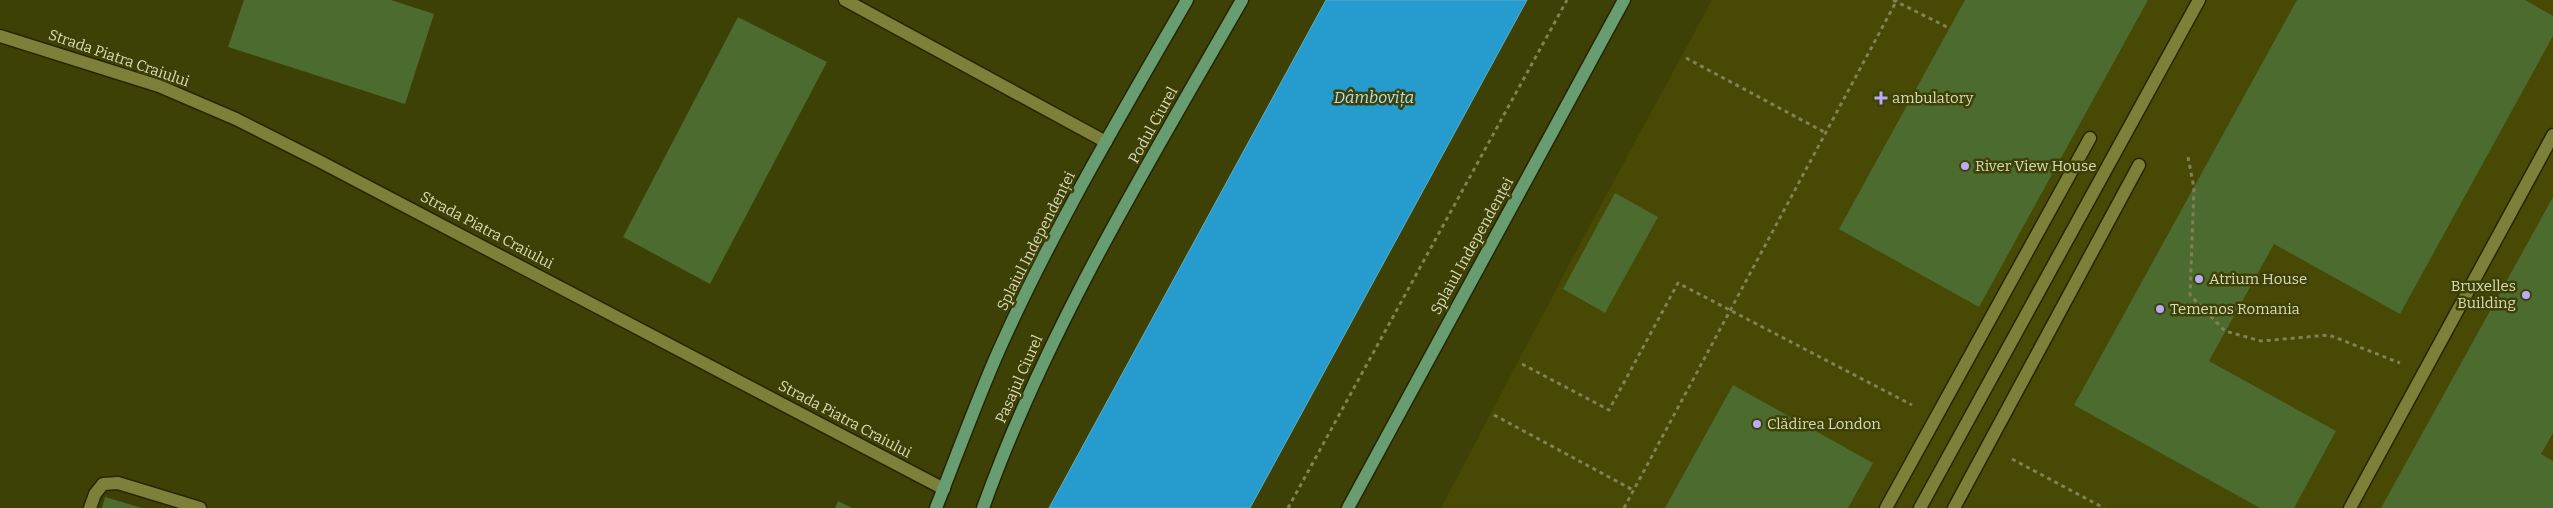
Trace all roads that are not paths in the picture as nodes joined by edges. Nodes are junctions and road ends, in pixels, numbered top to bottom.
1 (845, 0) edge
2 (1187, 0) edge
3 (1242, 0) edge
4 (1624, 0) edge
5 (2199, 0) edge
6 (0, 36) edge
7 (2553, 135) edge
8 (2090, 138) dead end
9 (1106, 142) junction
10 (2139, 165) dead end
11 (1093, 267) joint
12 (944, 489) junction
13 (90, 508) edge
14 (200, 508) edge
15 (936, 508) edge
16 (983, 508) edge
17 (1348, 508) edge
18 (1886, 508) edge
19 (1920, 508) edge
20 (1954, 508) edge
21 (2350, 508) edge

1 - 9 street
2 - 9 main road, Splaiul Independenței
3 - 11 main road, Podul Ciurel
4 - 17 main road, Splaiul Independenței
5 - 19 street
6 - 12 street, Strada Piatra Craiului
7 - 21 street
8 - 18 street
9 - 12 main road, Splaiul Independenței
10 - 20 street
11 - 16 main road, Pasajul Ciurel
12 - 15 main road, Splaiul Independenței
13 - 14 street

